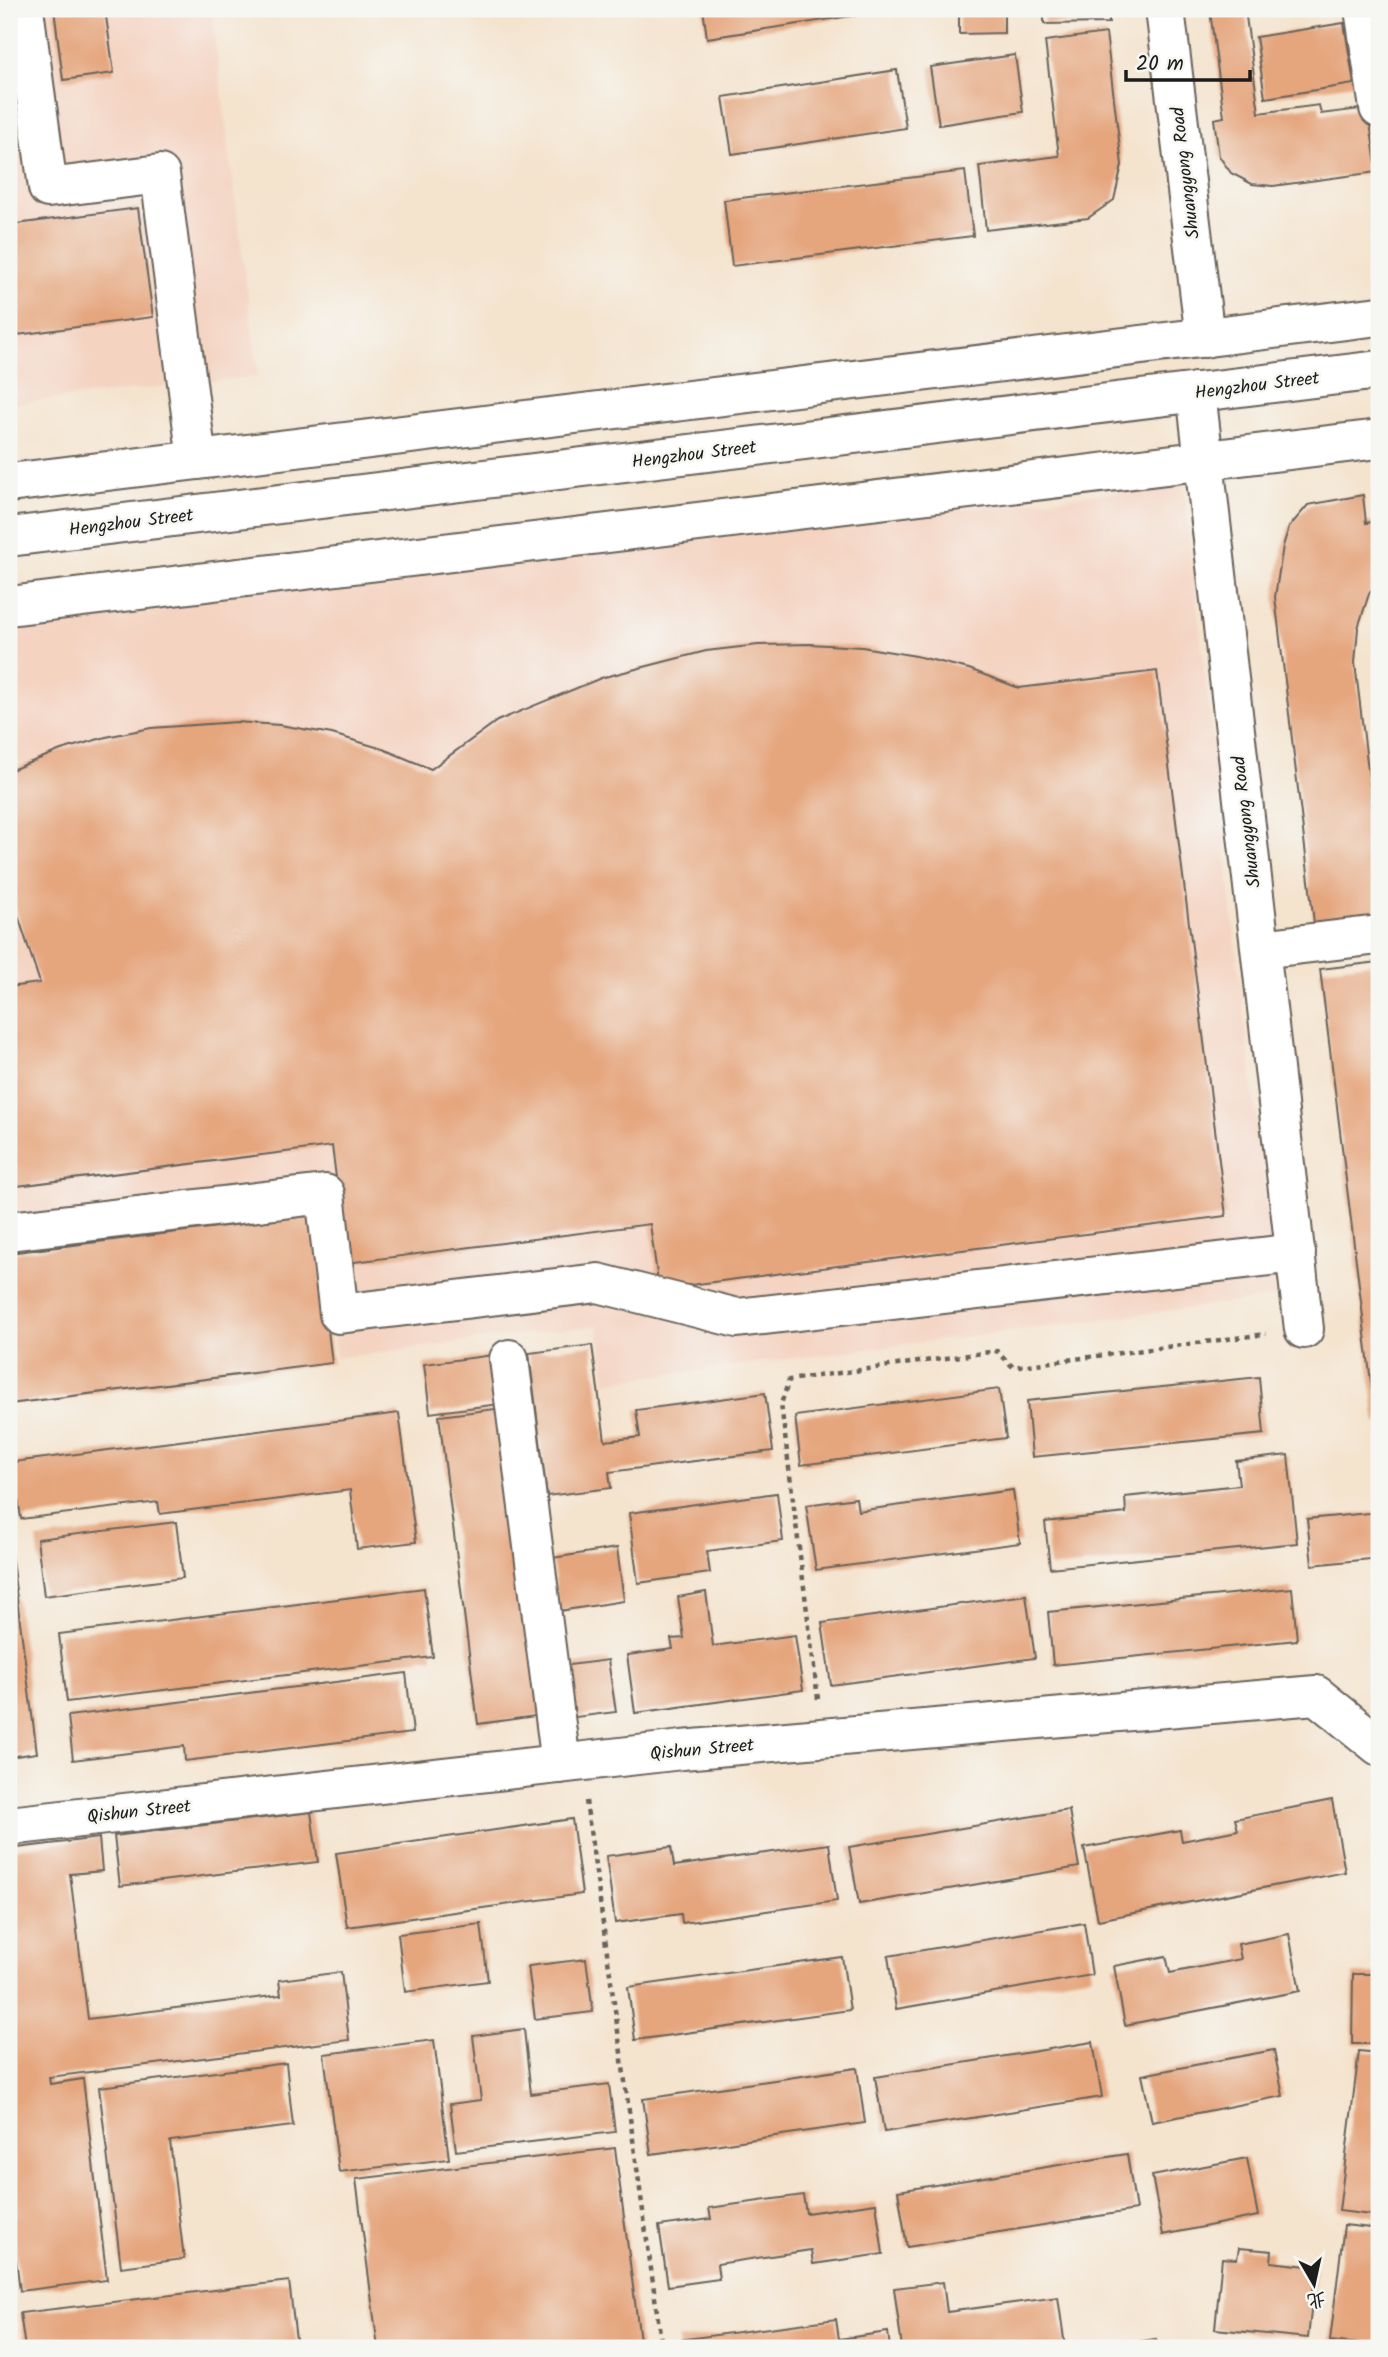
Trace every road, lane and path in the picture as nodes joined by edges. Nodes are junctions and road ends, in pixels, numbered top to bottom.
1 (24, 9) edge
2 (1165, 9) edge
3 (1364, 9) edge
4 (1379, 108) edge
5 (1379, 316) edge
6 (1205, 338) junction
7 (1379, 370) edge
8 (1196, 392) junction
9 (1379, 439) edge
10 (197, 460) junction
11 (1204, 460) junction
12 (9, 483) edge
13 (9, 537) edge
14 (9, 606) edge
15 (1379, 935) edge
16 (1261, 949) junction
17 (9, 1231) edge
18 (1296, 1253) junction
19 (1304, 1329) joint
20 (509, 1359) dead end
21 (823, 1738) junction
22 (1379, 1750) edge
23 (571, 1763) junction
24 (9, 1826) edge
25 (662, 2348) edge

1 - 10 street
2 - 6 street, Shuangyong Road
3 - 4 street
5 - 6 street
6 - 10 street
7 - 8 street, Hengzhou Street
8 - 11 street, Shuangyong Road
8 - 13 street, Hengzhou Street
9 - 11 street
10 - 12 street
11 - 14 street
11 - 16 street, Shuangyong Road
15 - 16 street
16 - 18 street, Shuangyong Road
17 - 18 street
18 - 19 street, Shuangyong Road
19 - 21 path
20 - 23 street
21 - 22 street, Qishun Street
21 - 23 street, Qishun Street
23 - 24 street, Qishun Street
23 - 25 path

